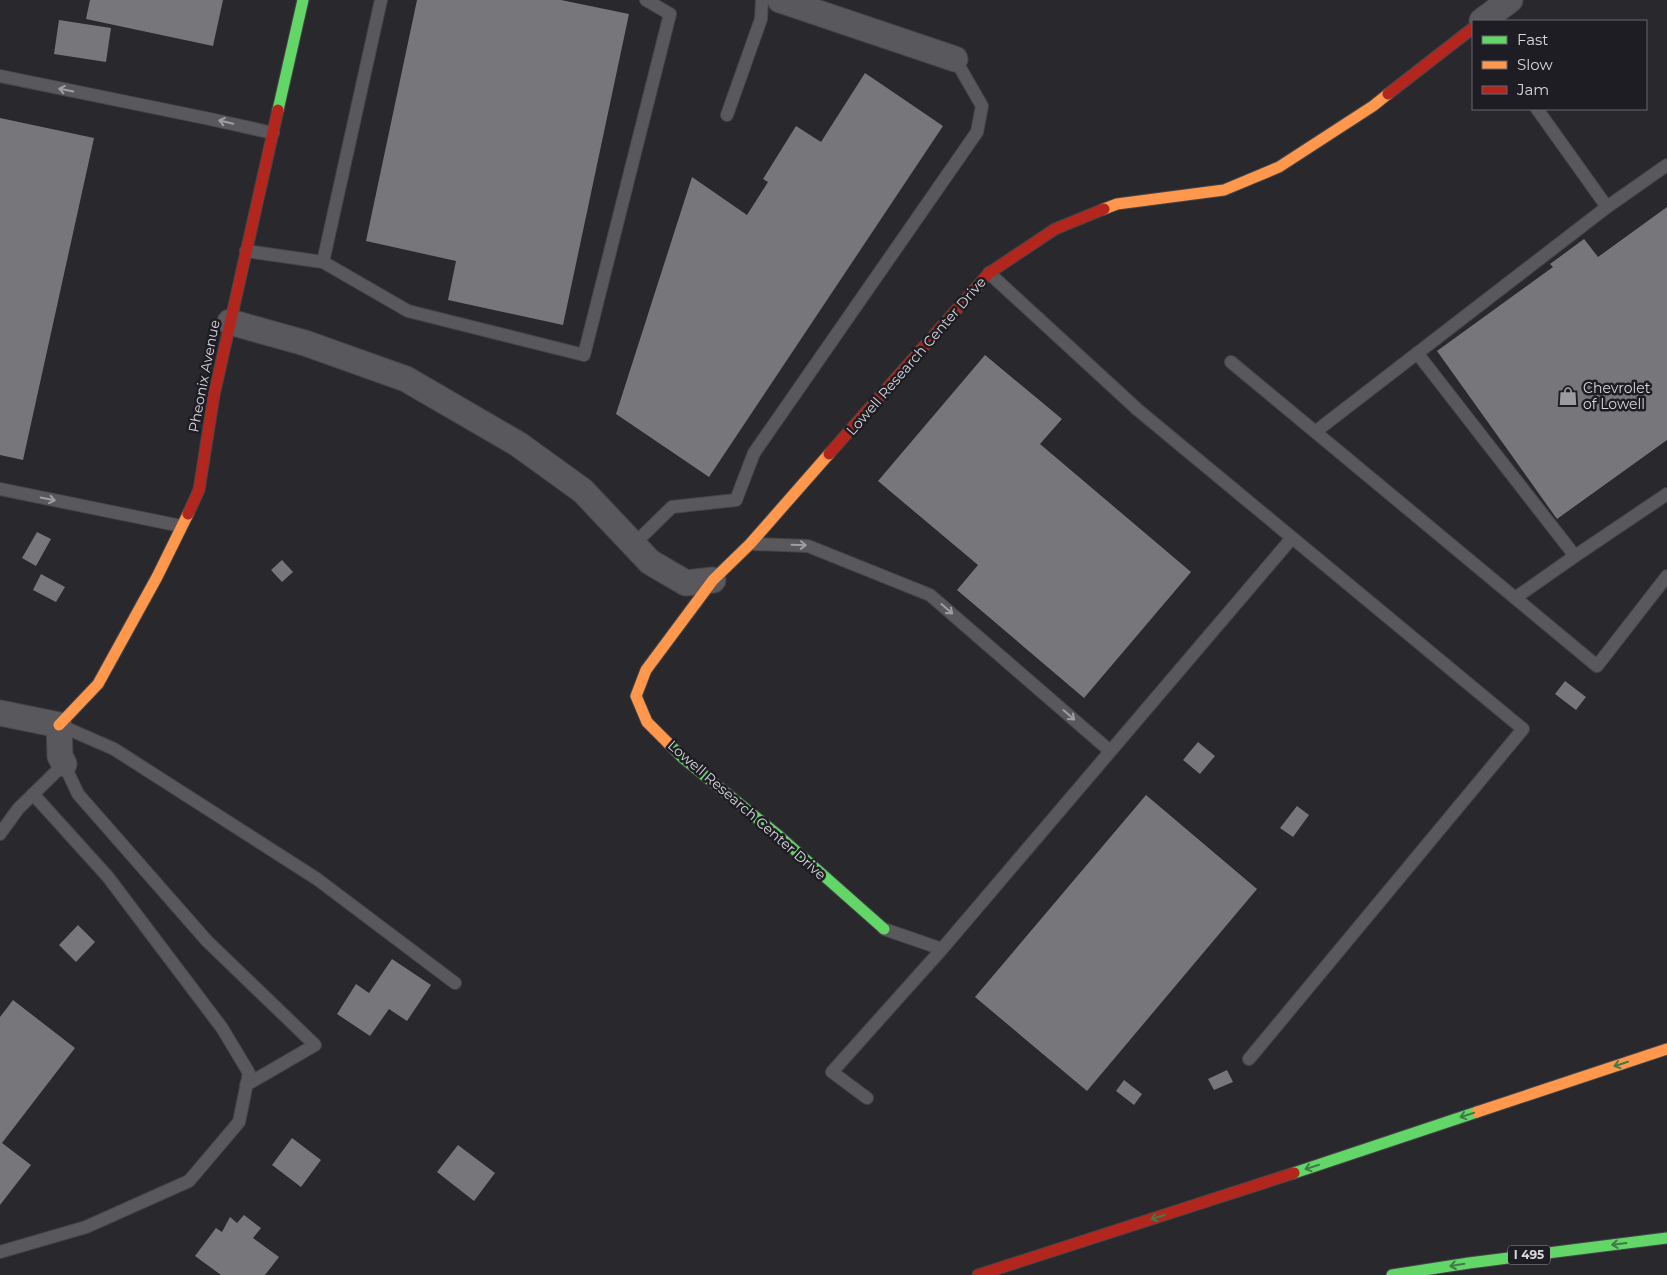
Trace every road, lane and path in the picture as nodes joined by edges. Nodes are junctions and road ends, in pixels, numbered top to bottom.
1 (303, 0) edge
2 (381, 0) edge
3 (646, 0) edge
4 (762, 0) edge
5 (780, 0) edge
6 (1510, 0) edge
7 (1483, 20) edge
8 (1472, 29) edge
9 (955, 59) joint
10 (0, 76) edge
11 (1538, 110) edge
12 (727, 115) dead end
13 (273, 133) junction
14 (1667, 165) edge
15 (1607, 207) junction
16 (246, 251) junction
17 (323, 262) junction
18 (989, 273) junction
19 (230, 322) junction
20 (1417, 353) junction
21 (1231, 362) dead end
22 (1315, 432) junction
23 (0, 489) edge
24 (1667, 494) edge
25 (181, 526) junction
26 (1292, 538) junction
27 (633, 544) junction
28 (750, 544) junction
29 (1575, 556) junction
30 (1667, 576) edge
31 (713, 580) junction
32 (1515, 598) junction
33 (0, 712) edge
34 (59, 725) junction
35 (1110, 751) junction
36 (64, 764) junction
37 (33, 794) junction
38 (0, 834) edge
39 (884, 929) joint
40 (942, 949) junction
41 (455, 983) dead end
42 (1667, 1049) edge
43 (1249, 1060) dead end
44 (246, 1085) junction
45 (867, 1098) dead end
46 (1667, 1238) edge
47 (0, 1252) edge
48 (978, 1275) edge
49 (1392, 1275) edge

1 - 13 main road, Pheonix Avenue
2 - 17 lane
3 - 17 lane
4 - 12 lane
5 - 9 street
6 - 7 street
8 - 18 main road, Lowell Research Center Drive
9 - 27 lane
13 -> 10 lane
11 - 15 lane
13 - 16 main road, Pheonix Avenue
14 - 15 lane
15 - 20 lane
16 - 17 lane
16 - 19 main road, Pheonix Avenue
18 - 26 lane
18 - 28 main road, Lowell Research Center Drive
19 - 25 main road, Pheonix Avenue
19 - 27 street
20 - 22 lane
20 - 29 lane
21 - 22 lane
22 - 32 lane
23 -> 25 lane
24 - 29 lane
25 - 34 main road, Pheonix Avenue
26 - 35 lane
26 - 43 lane
27 - 31 street
28 - 31 main road, Lowell Research Center Drive
28 -> 35 lane
29 - 32 lane
30 - 32 lane
31 - 39 main road, Lowell Research Center Drive
33 - 34 street
34 - 36 street
34 - 41 lane
35 - 40 lane
36 - 37 lane
36 - 44 lane
37 - 38 lane
37 - 44 lane
39 - 40 lane
40 - 45 lane
42 -> 48 main road
44 - 47 lane
46 -> 49 main road, I 495

